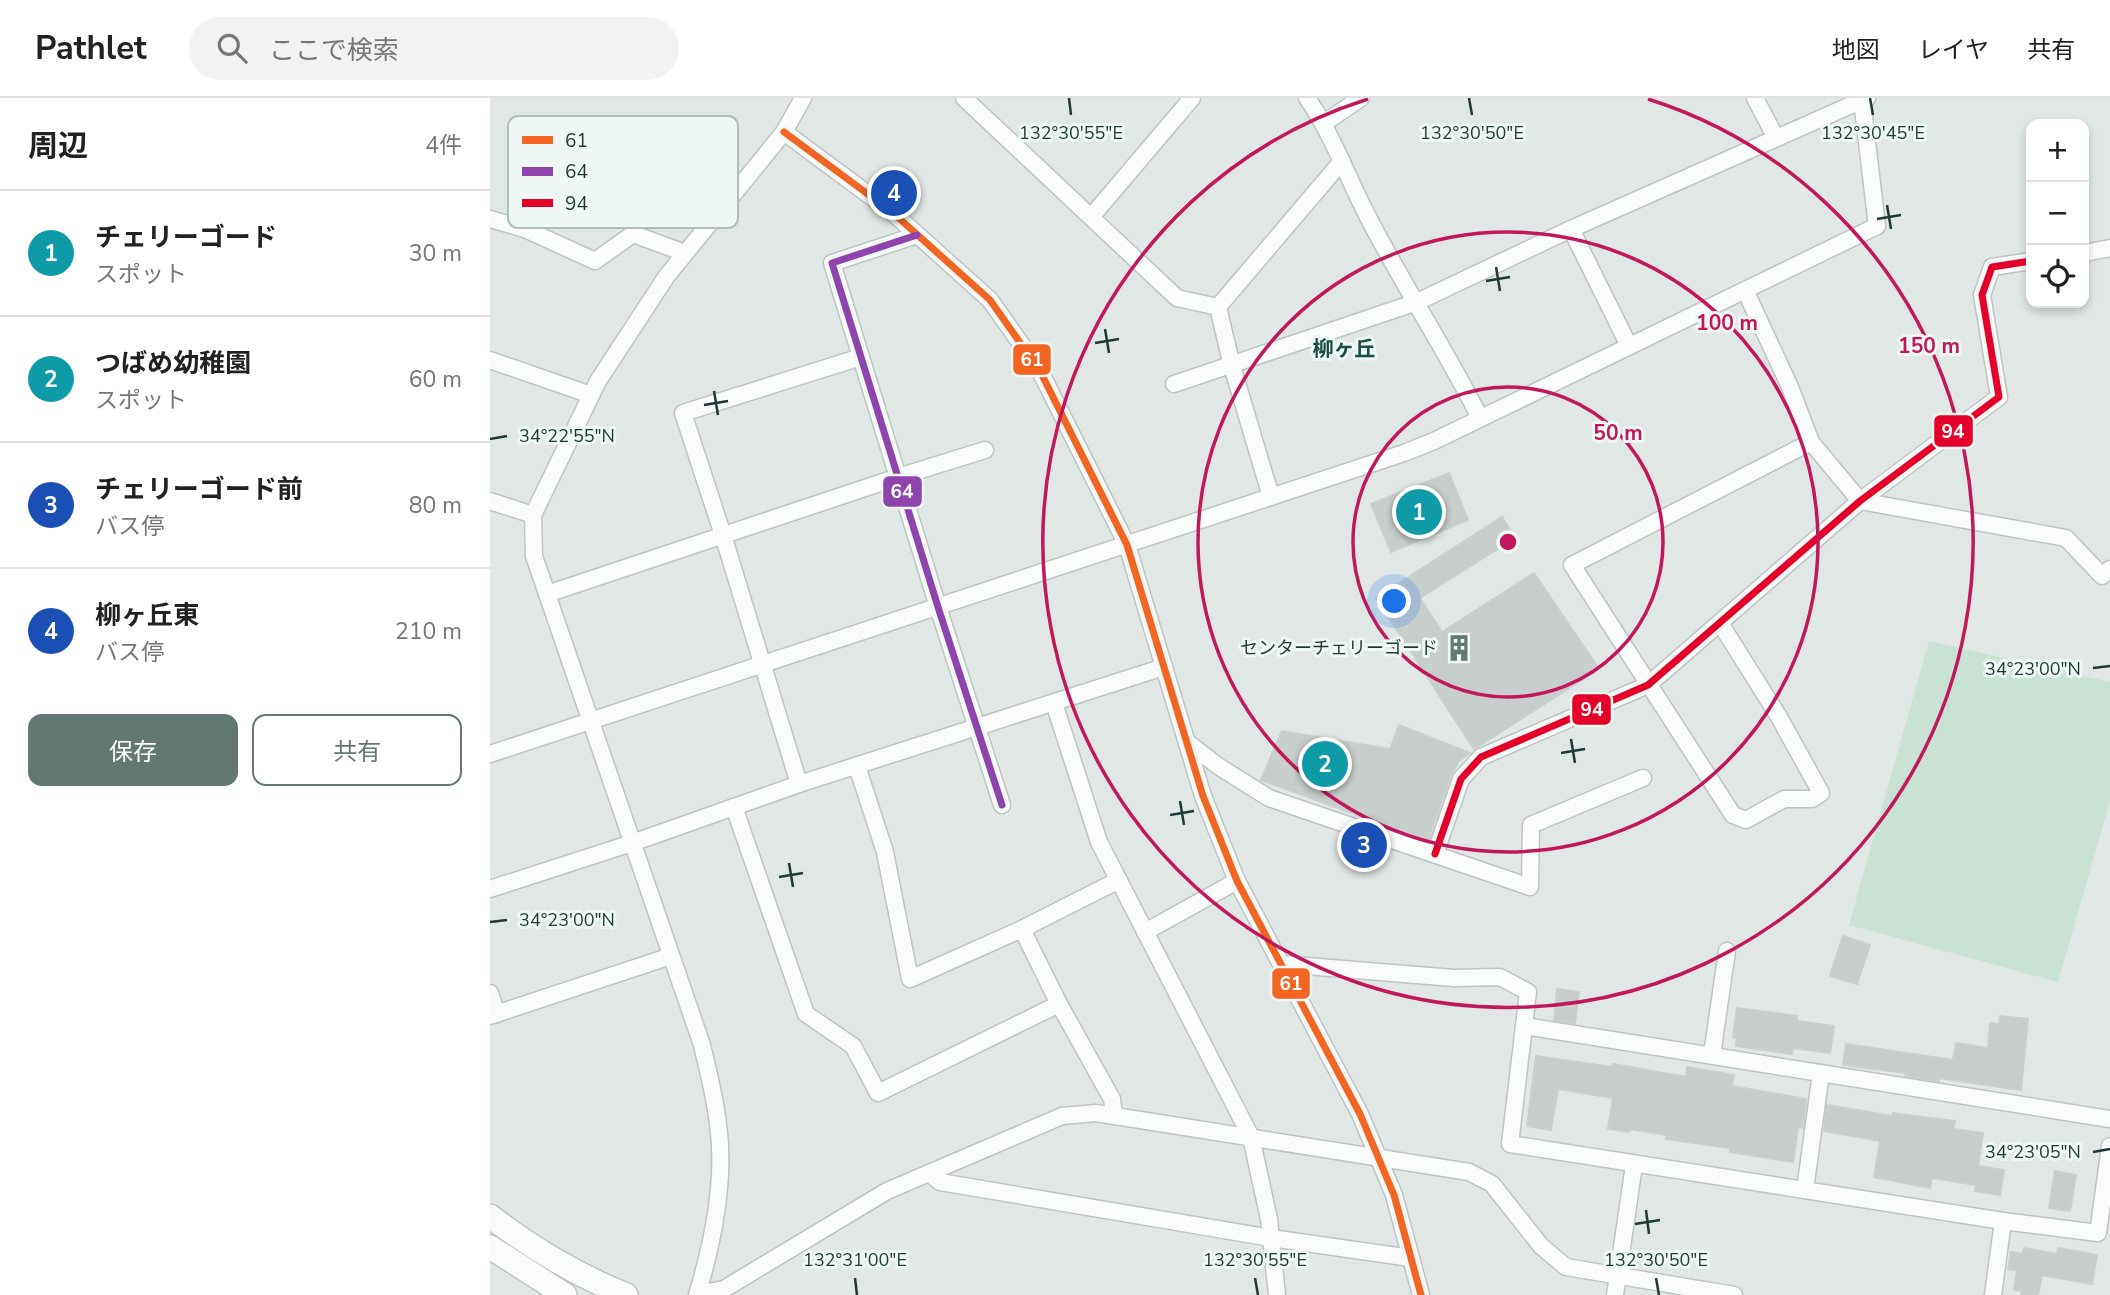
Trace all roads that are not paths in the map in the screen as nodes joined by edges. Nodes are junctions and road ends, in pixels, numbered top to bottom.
1 (803, 98) edge
2 (964, 98) edge
3 (1192, 98) edge
4 (1307, 98) edge
5 (1361, 98) edge
6 (1755, 98) edge
7 (1865, 99) edge
8 (1324, 123) junction
9 (784, 132) junction
10 (1776, 138) junction
11 (1342, 161) junction
12 (738, 188) edge
13 (1091, 217) junction
14 (490, 219) edge
15 (508, 224) edge
16 (522, 228) edge
17 (705, 228) edge
18 (1571, 229) junction
19 (917, 235) junction
20 (2110, 248) edge
21 (2089, 252) edge
22 (685, 253) junction
23 (2026, 262) edge
24 (1745, 290) junction
25 (1417, 302) junction
26 (1218, 307) junction
27 (1629, 346) junction
28 (861, 357) junction
29 (490, 360) edge
30 (1232, 366) junction
31 (1174, 384) dead end
32 (591, 396) junction
33 (1480, 418) junction
34 (1811, 442) junction
35 (985, 450) dead end
36 (898, 477) junction
37 (1270, 497) junction
38 (490, 501) edge
39 (1860, 501) junction
40 (533, 515) junction
41 (723, 535) junction
42 (1127, 545) junction
43 (2110, 569) edge
44 (547, 594) junction
45 (937, 607) junction
46 (1720, 623) junction
47 (763, 664) junction
48 (1164, 667) junction
49 (1647, 685) junction
50 (1054, 703) junction
51 (589, 721) junction
52 (977, 728) junction
53 (1187, 742) junction
54 (490, 754) edge
55 (858, 766) junction
56 (1643, 778) dead end
57 (800, 784) junction
58 (1002, 805) dead end
59 (734, 807) junction
60 (632, 843) junction
61 (1435, 854) junction
62 (1119, 880) junction
63 (1237, 881) junction
64 (490, 889) edge
65 (1022, 929) junction
66 (1145, 932) junction
67 (1727, 951) dead end
68 (671, 956) junction
69 (1281, 964) junction
70 (490, 993) edge
71 (1059, 1004) junction
72 (494, 1015) edge
73 (1524, 1026) junction
74 (1712, 1055) junction
75 (1821, 1073) junction
76 (1114, 1116) junction
77 (2110, 1119) edge
78 (1251, 1137) junction
79 (2110, 1146) edge
80 (1378, 1157) junction
81 (1634, 1165) junction
82 (929, 1173) junction
83 (1805, 1191) junction
84 (490, 1216) edge
85 (2003, 1221) junction
86 (1271, 1238) junction
87 (490, 1247) edge
88 (1411, 1258) junction
89 (1617, 1277) junction
90 (565, 1295) edge
91 (626, 1295) edge
92 (697, 1295) edge
93 (1277, 1295) edge
94 (1421, 1295) edge
95 (1615, 1295) edge
96 (1734, 1295) edge
97 (1993, 1295) edge

1 - 9 street
2 - 13 street
3 - 13 street
4 - 8 street
5 - 8 street
6 - 10 street
7 - 10 street
7 - 24 street
8 - 11 street
9 - 12 street
9 - 19 street
10 - 18 street
11 - 25 street
11 - 26 street
13 - 26 street
14 - 15 street
16 - 22 street
17 - 22 street
18 - 25 street
18 - 27 street
19 - 28 street
19 - 42 street
20 - 21 street
22 - 32 street
23 - 39 street
24 - 27 street
24 - 34 street
25 - 30 street
25 - 33 street
26 - 30 street
27 - 33 street
28 - 36 street
28 - 41 street
29 - 32 street
30 - 31 street
30 - 37 street
32 - 40 street
33 - 37 street
34 - 39 street
34 - 49 street
35 - 36 street
36 - 41 street
36 - 45 street
37 - 42 street
38 - 40 street
39 - 43 street
39 - 46 street
40 - 44 street
41 - 44 street
41 - 47 street
42 - 45 street
42 - 48 street
44 - 51 street
45 - 47 street
45 - 52 street
46 - 49 street
46 - 49 street
47 - 51 street
47 - 57 street
48 - 50 street
48 - 53 street
49 - 61 street
50 - 52 street
50 - 62 street
51 - 54 street
51 - 60 street
52 - 55 street
52 - 58 street
53 - 61 street
53 - 63 street
55 - 57 street
55 - 65 street
56 - 61 street
57 - 59 street
59 - 60 street
59 - 71 street
60 - 64 street
60 - 68 street
62 - 65 street
62 - 66 street
63 - 66 street
63 - 69 street
65 - 71 street
66 - 78 street
67 - 74 street
68 - 72 street
68 - 92 street
69 - 73 street
69 - 80 street
70 - 72 street
71 - 76 street
73 - 74 street
73 - 81 street
74 - 75 street
75 - 77 street
75 - 83 street
76 - 78 street
76 - 82 street
78 - 80 street
78 - 86 street
79 - 85 street
80 - 88 street
80 - 89 street
81 - 83 street
81 - 89 street
82 - 86 street
82 - 92 street
83 - 85 street
84 - 91 main road
85 - 97 street
86 - 88 street
86 - 93 street
87 - 90 main road
88 - 94 street
89 - 95 street
89 - 96 street

